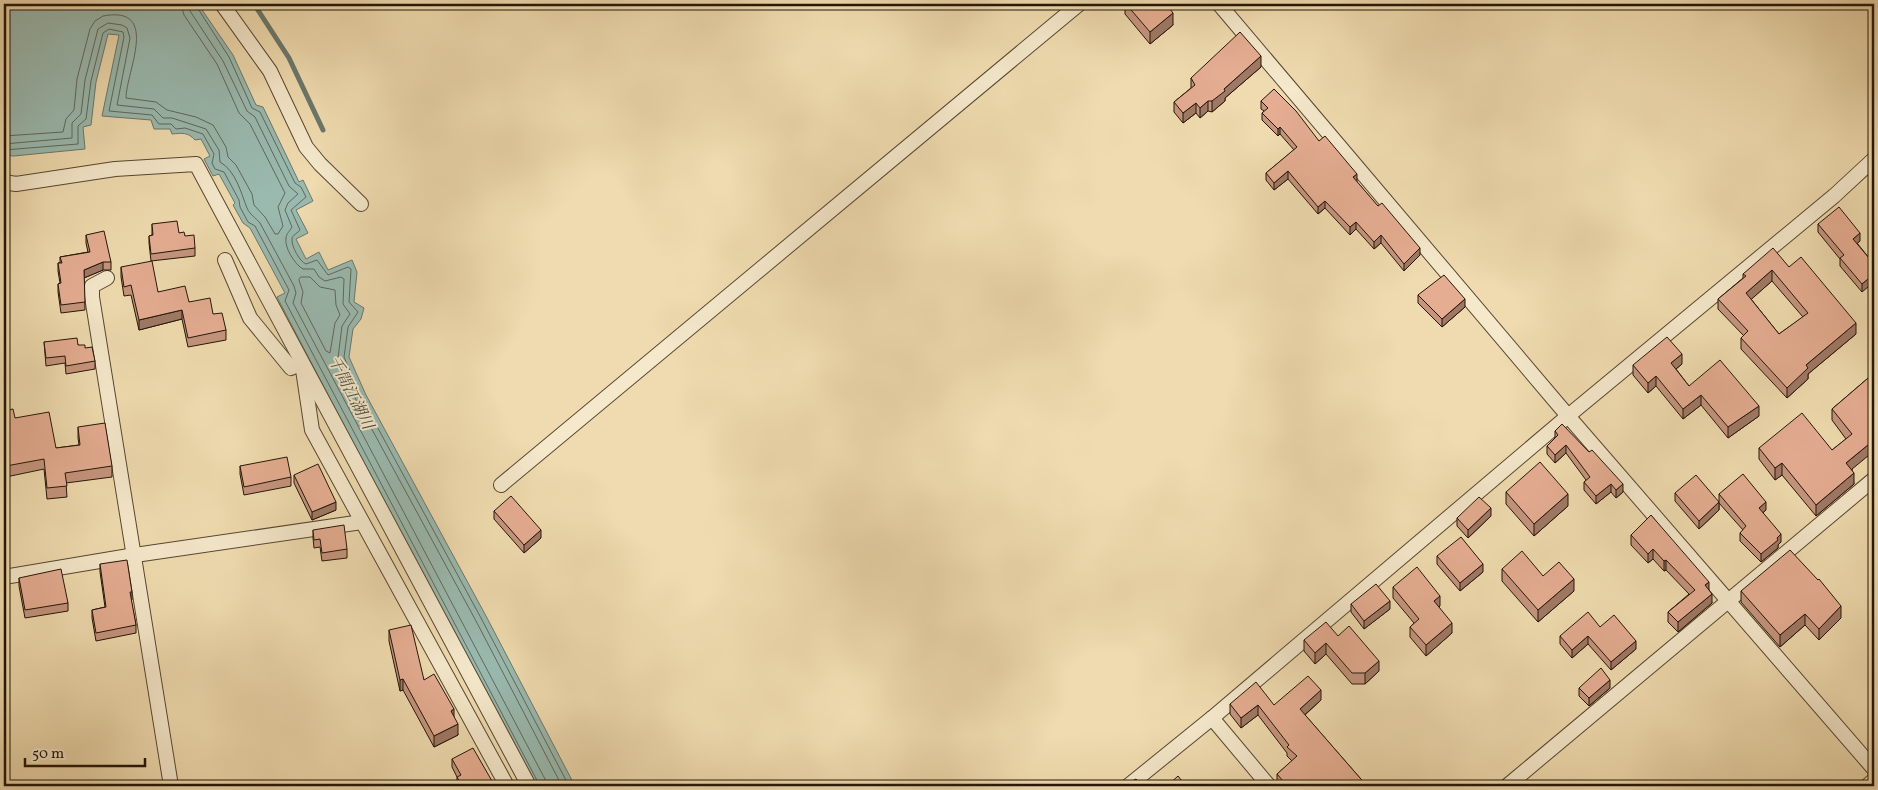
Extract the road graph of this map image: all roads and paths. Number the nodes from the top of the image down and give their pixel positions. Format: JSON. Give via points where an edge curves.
{"nodes":[{"id":1,"x":222,"y":4,"type":"edge"},
{"id":2,"x":1079,"y":4,"type":"edge"},
{"id":3,"x":1219,"y":4,"type":"edge"},
{"id":4,"x":1874,"y":159,"type":"edge"},
{"id":5,"x":10,"y":183,"type":"edge"},
{"id":6,"x":361,"y":204,"type":"dead end"},
{"id":7,"x":225,"y":260,"type":"dead end"},
{"id":8,"x":107,"y":278,"type":"dead end"},
{"id":9,"x":302,"y":363,"type":"junction"},
{"id":10,"x":1568,"y":416,"type":"junction"},
{"id":11,"x":1874,"y":479,"type":"edge"},
{"id":12,"x":501,"y":485,"type":"dead end"},
{"id":13,"x":362,"y":522,"type":"junction"},
{"id":14,"x":135,"y":555,"type":"junction"},
{"id":15,"x":4,"y":577,"type":"edge"},
{"id":16,"x":1728,"y":602,"type":"junction"},
{"id":17,"x":1212,"y":718,"type":"junction"},
{"id":18,"x":1874,"y":769,"type":"edge"},
{"id":19,"x":1874,"y":780,"type":"edge"},
{"id":20,"x":171,"y":786,"type":"edge"},
{"id":21,"x":507,"y":786,"type":"edge"},
{"id":22,"x":529,"y":786,"type":"edge"},
{"id":23,"x":1128,"y":786,"type":"edge"},
{"id":24,"x":1269,"y":786,"type":"edge"},
{"id":25,"x":1507,"y":786,"type":"edge"},
{"id":26,"x":1867,"y":786,"type":"edge"}],
"edges":[{"from":1,"to":6,"type":"street","via":[[270,71],[306,147]]},
{"from":2,"to":12,"type":"street"},
{"from":3,"to":10,"type":"street"},
{"from":4,"to":10,"type":"street","via":[[1834,196]]},
{"from":5,"to":9,"type":"street","via":[[115,169],[196,164]]},
{"from":7,"to":9,"type":"street","via":[[250,318],[290,368]]},
{"from":8,"to":14,"type":"street","via":[[92,286],[92,297]]},
{"from":9,"to":13,"type":"street","via":[[312,430]]},
{"from":9,"to":22,"type":"street"},
{"from":10,"to":16,"type":"street"},
{"from":10,"to":17,"type":"street"},
{"from":11,"to":16,"type":"street"},
{"from":13,"to":14,"type":"street"},
{"from":13,"to":21,"type":"street"},
{"from":14,"to":15,"type":"street"},
{"from":14,"to":20,"type":"street"},
{"from":16,"to":18,"type":"street"},
{"from":16,"to":25,"type":"street"},
{"from":17,"to":23,"type":"street"},
{"from":17,"to":24,"type":"street"},
{"from":19,"to":26,"type":"street"}]}
